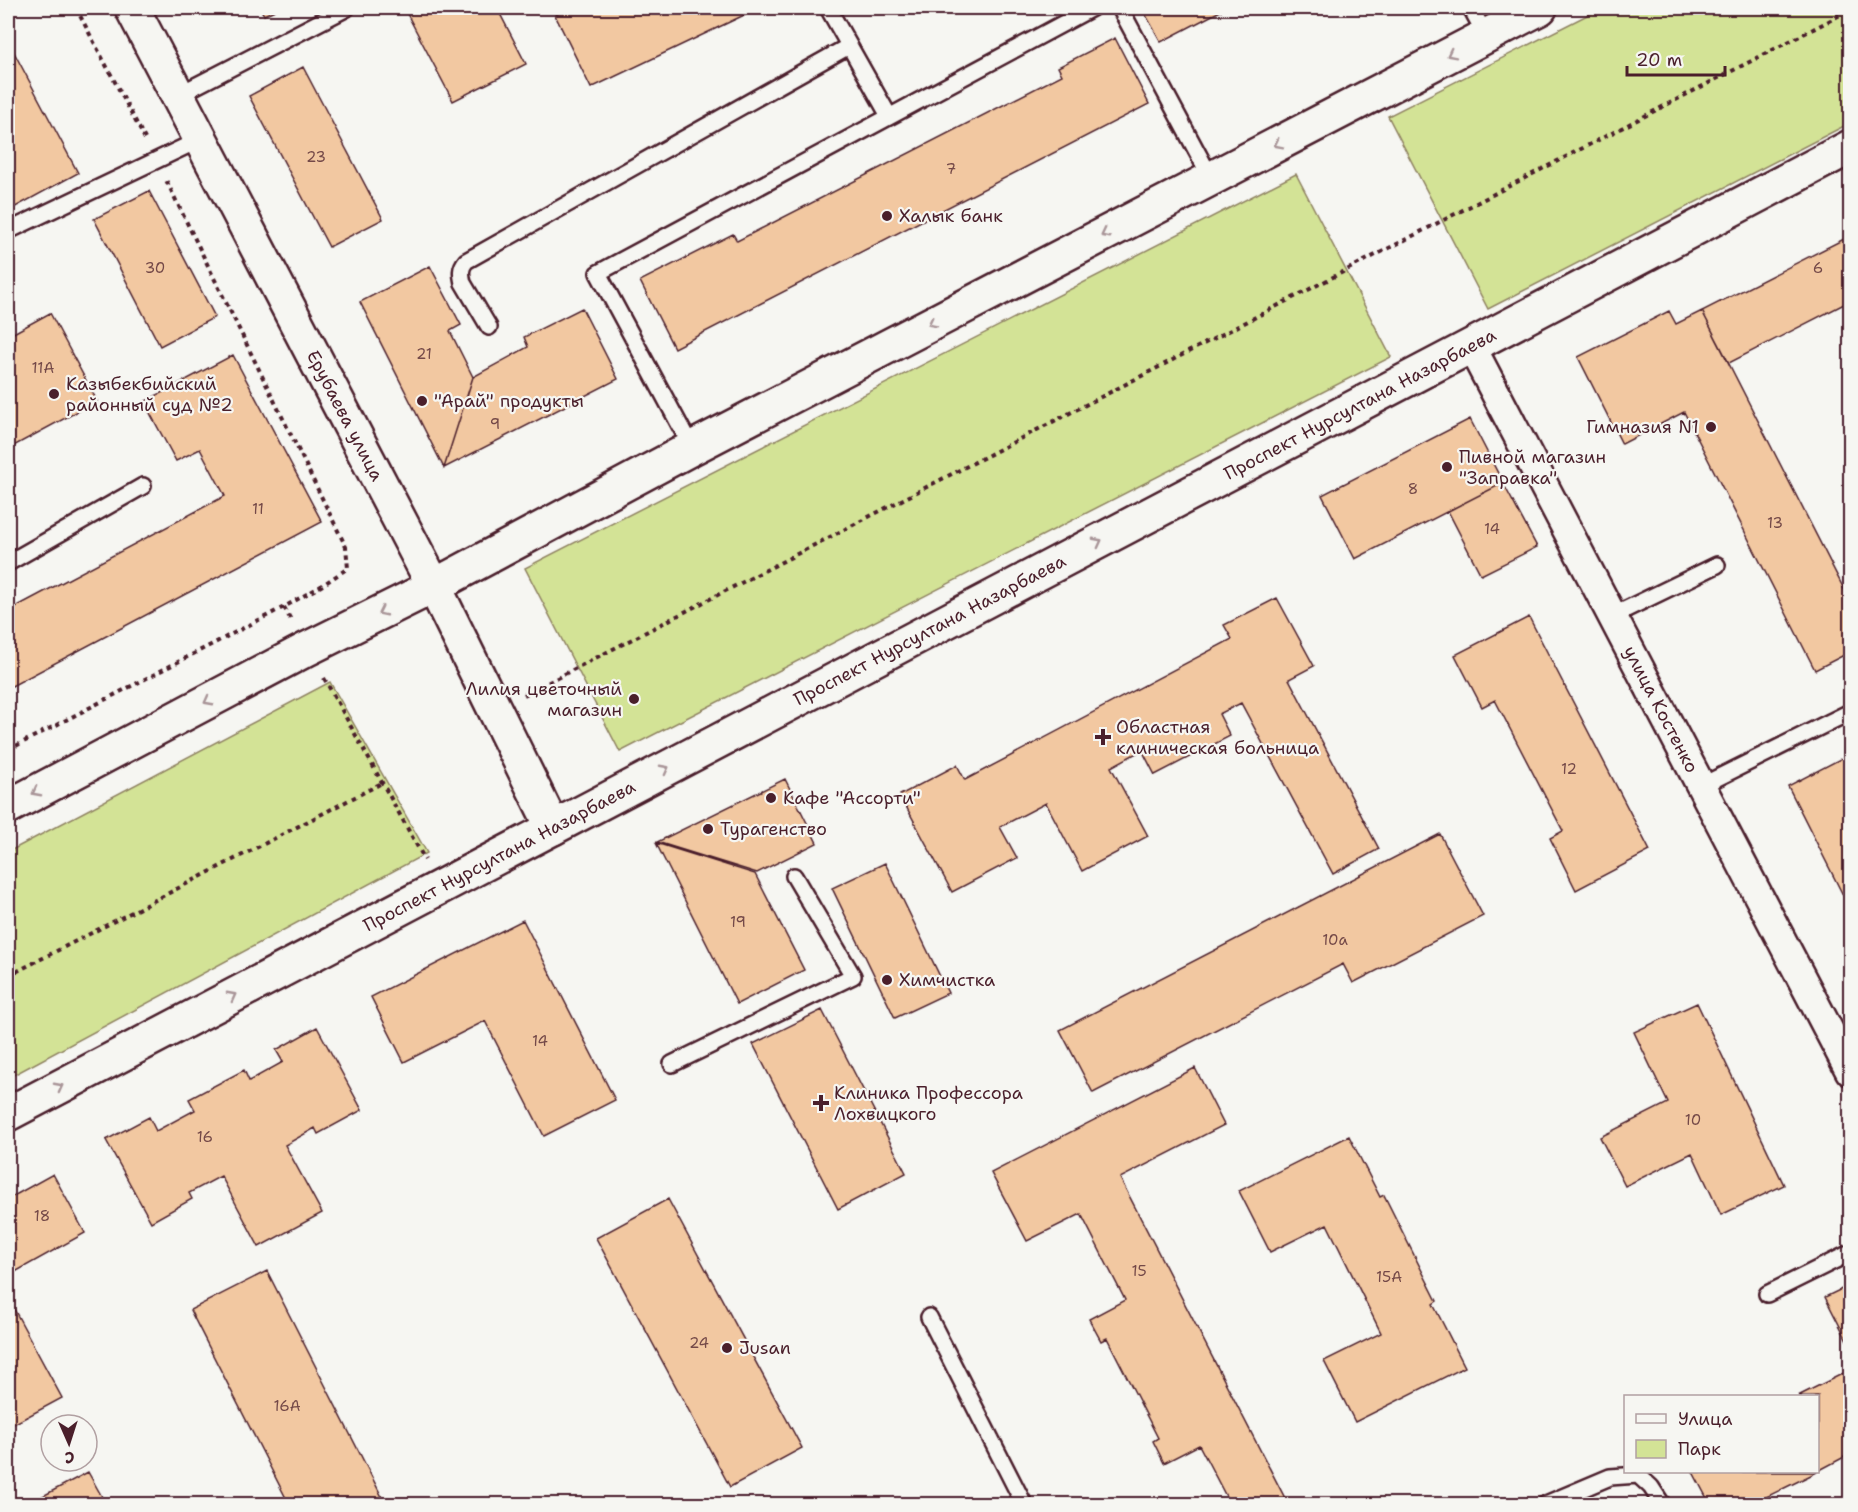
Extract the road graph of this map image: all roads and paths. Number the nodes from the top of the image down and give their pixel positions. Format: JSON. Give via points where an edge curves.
{"nodes":[{"id":1,"x":76,"y":8,"type":"edge"},
{"id":2,"x":132,"y":8,"type":"edge"},
{"id":3,"x":347,"y":8,"type":"edge"},
{"id":4,"x":828,"y":8,"type":"edge"},
{"id":5,"x":1092,"y":8,"type":"edge"},
{"id":6,"x":1120,"y":8,"type":"edge"},
{"id":7,"x":1471,"y":8,"type":"edge"},
{"id":8,"x":1540,"y":8,"type":"edge"},
{"id":9,"x":1851,"y":10,"type":"edge"},
{"id":10,"x":1486,"y":36,"type":"junction"},
{"id":11,"x":849,"y":46,"type":"junction"},
{"id":12,"x":178,"y":95,"type":"junction"},
{"id":13,"x":889,"y":116,"type":"junction"},
{"id":14,"x":201,"y":140,"type":"junction"},
{"id":15,"x":1851,"y":147,"type":"edge"},
{"id":16,"x":156,"y":161,"type":"junction"},
{"id":17,"x":1212,"y":178,"type":"junction"},
{"id":18,"x":8,"y":231,"type":"edge"},
{"id":19,"x":489,"y":327,"type":"dead end"},
{"id":20,"x":1471,"y":346,"type":"junction"},
{"id":21,"x":692,"y":448,"type":"junction"},
{"id":22,"x":143,"y":486,"type":"dead end"},
{"id":23,"x":8,"y":563,"type":"edge"},
{"id":24,"x":1717,"y":565,"type":"dead end"},
{"id":25,"x":434,"y":586,"type":"junction"},
{"id":26,"x":284,"y":607,"type":"junction"},
{"id":27,"x":1612,"y":616,"type":"junction"},
{"id":28,"x":307,"y":649,"type":"junction"},
{"id":29,"x":494,"y":711,"type":"junction"},
{"id":30,"x":1851,"y":712,"type":"edge"},
{"id":31,"x":8,"y":750,"type":"edge"},
{"id":32,"x":382,"y":783,"type":"junction"},
{"id":33,"x":1701,"y":786,"type":"junction"},
{"id":34,"x":8,"y":807,"type":"edge"},
{"id":35,"x":553,"y":828,"type":"junction"},
{"id":36,"x":794,"y":876,"type":"dead end"},
{"id":37,"x":440,"y":887,"type":"junction"},
{"id":38,"x":8,"y":976,"type":"edge"},
{"id":39,"x":672,"y":1064,"type":"dead end"},
{"id":40,"x":1851,"y":1071,"type":"edge"},
{"id":41,"x":8,"y":1114,"type":"edge"},
{"id":42,"x":1851,"y":1253,"type":"edge"},
{"id":43,"x":1767,"y":1294,"type":"dead end"},
{"id":44,"x":929,"y":1317,"type":"dead end"},
{"id":45,"x":1024,"y":1504,"type":"edge"},
{"id":46,"x":1546,"y":1504,"type":"edge"},
{"id":47,"x":1662,"y":1504,"type":"edge"}],
"edges":[{"from":1,"to":16,"type":"path"},
{"from":2,"to":12,"type":"main road","name":"Ерубаева улица"},
{"from":3,"to":12,"type":"lane"},
{"from":4,"to":11,"type":"lane"},
{"from":5,"to":13,"type":"lane"},
{"from":6,"to":17,"type":"lane"},
{"from":7,"to":10,"type":"lane"},
{"from":8,"to":10,"type":"main road"},
{"from":9,"to":29,"type":"path"},
{"from":10,"to":17,"type":"main road","one_way":true},
{"from":11,"to":13,"type":"lane"},
{"from":11,"to":19,"type":"lane","via":[[466,261],[462,265],[463,282]]},
{"from":12,"to":14,"type":"main road","name":"Ерубаева улица"},
{"from":13,"to":21,"type":"lane","via":[[598,273]]},
{"from":14,"to":16,"type":"lane"},
{"from":14,"to":25,"type":"main road","name":"Ерубаева улица"},
{"from":15,"to":20,"type":"main road","name":"Проспект Нурсултана Назарбаева"},
{"from":16,"to":18,"type":"lane"},
{"from":16,"to":26,"type":"path","via":[[346,547],[348,568]]},
{"from":17,"to":21,"type":"main road","one_way":true},
{"from":20,"to":27,"type":"street","name":"улица Костенко"},
{"from":35,"to":20,"type":"main road","name":"Проспект Нурсултана Назарбаева","one_way":true},
{"from":21,"to":25,"type":"main road"},
{"from":22,"to":23,"type":"lane"},
{"from":24,"to":27,"type":"lane"},
{"from":25,"to":28,"type":"main road","one_way":true},
{"from":25,"to":29,"type":"main road","name":"Ерубаева улица"},
{"from":26,"to":28,"type":"path"},
{"from":26,"to":31,"type":"path"},
{"from":27,"to":33,"type":"street","name":"улица Костенко"},
{"from":28,"to":32,"type":"path"},
{"from":28,"to":34,"type":"main road","one_way":true},
{"from":29,"to":35,"type":"main road","name":"Ерубаева улица"},
{"from":30,"to":33,"type":"lane"},
{"from":32,"to":37,"type":"path"},
{"from":32,"to":38,"type":"path"},
{"from":33,"to":40,"type":"street","name":"улица Костенко"},
{"from":35,"to":37,"type":"main road","name":"Проспект Нурсултана Назарбаева"},
{"from":36,"to":39,"type":"lane","via":[[853,976]]},
{"from":41,"to":37,"type":"main road","name":"Проспект Нурсултана Назарбаева","one_way":true},
{"from":42,"to":43,"type":"lane"},
{"from":44,"to":45,"type":"lane"},
{"from":46,"to":47,"type":"lane","via":[[1610,1477],[1638,1475]]}]}
